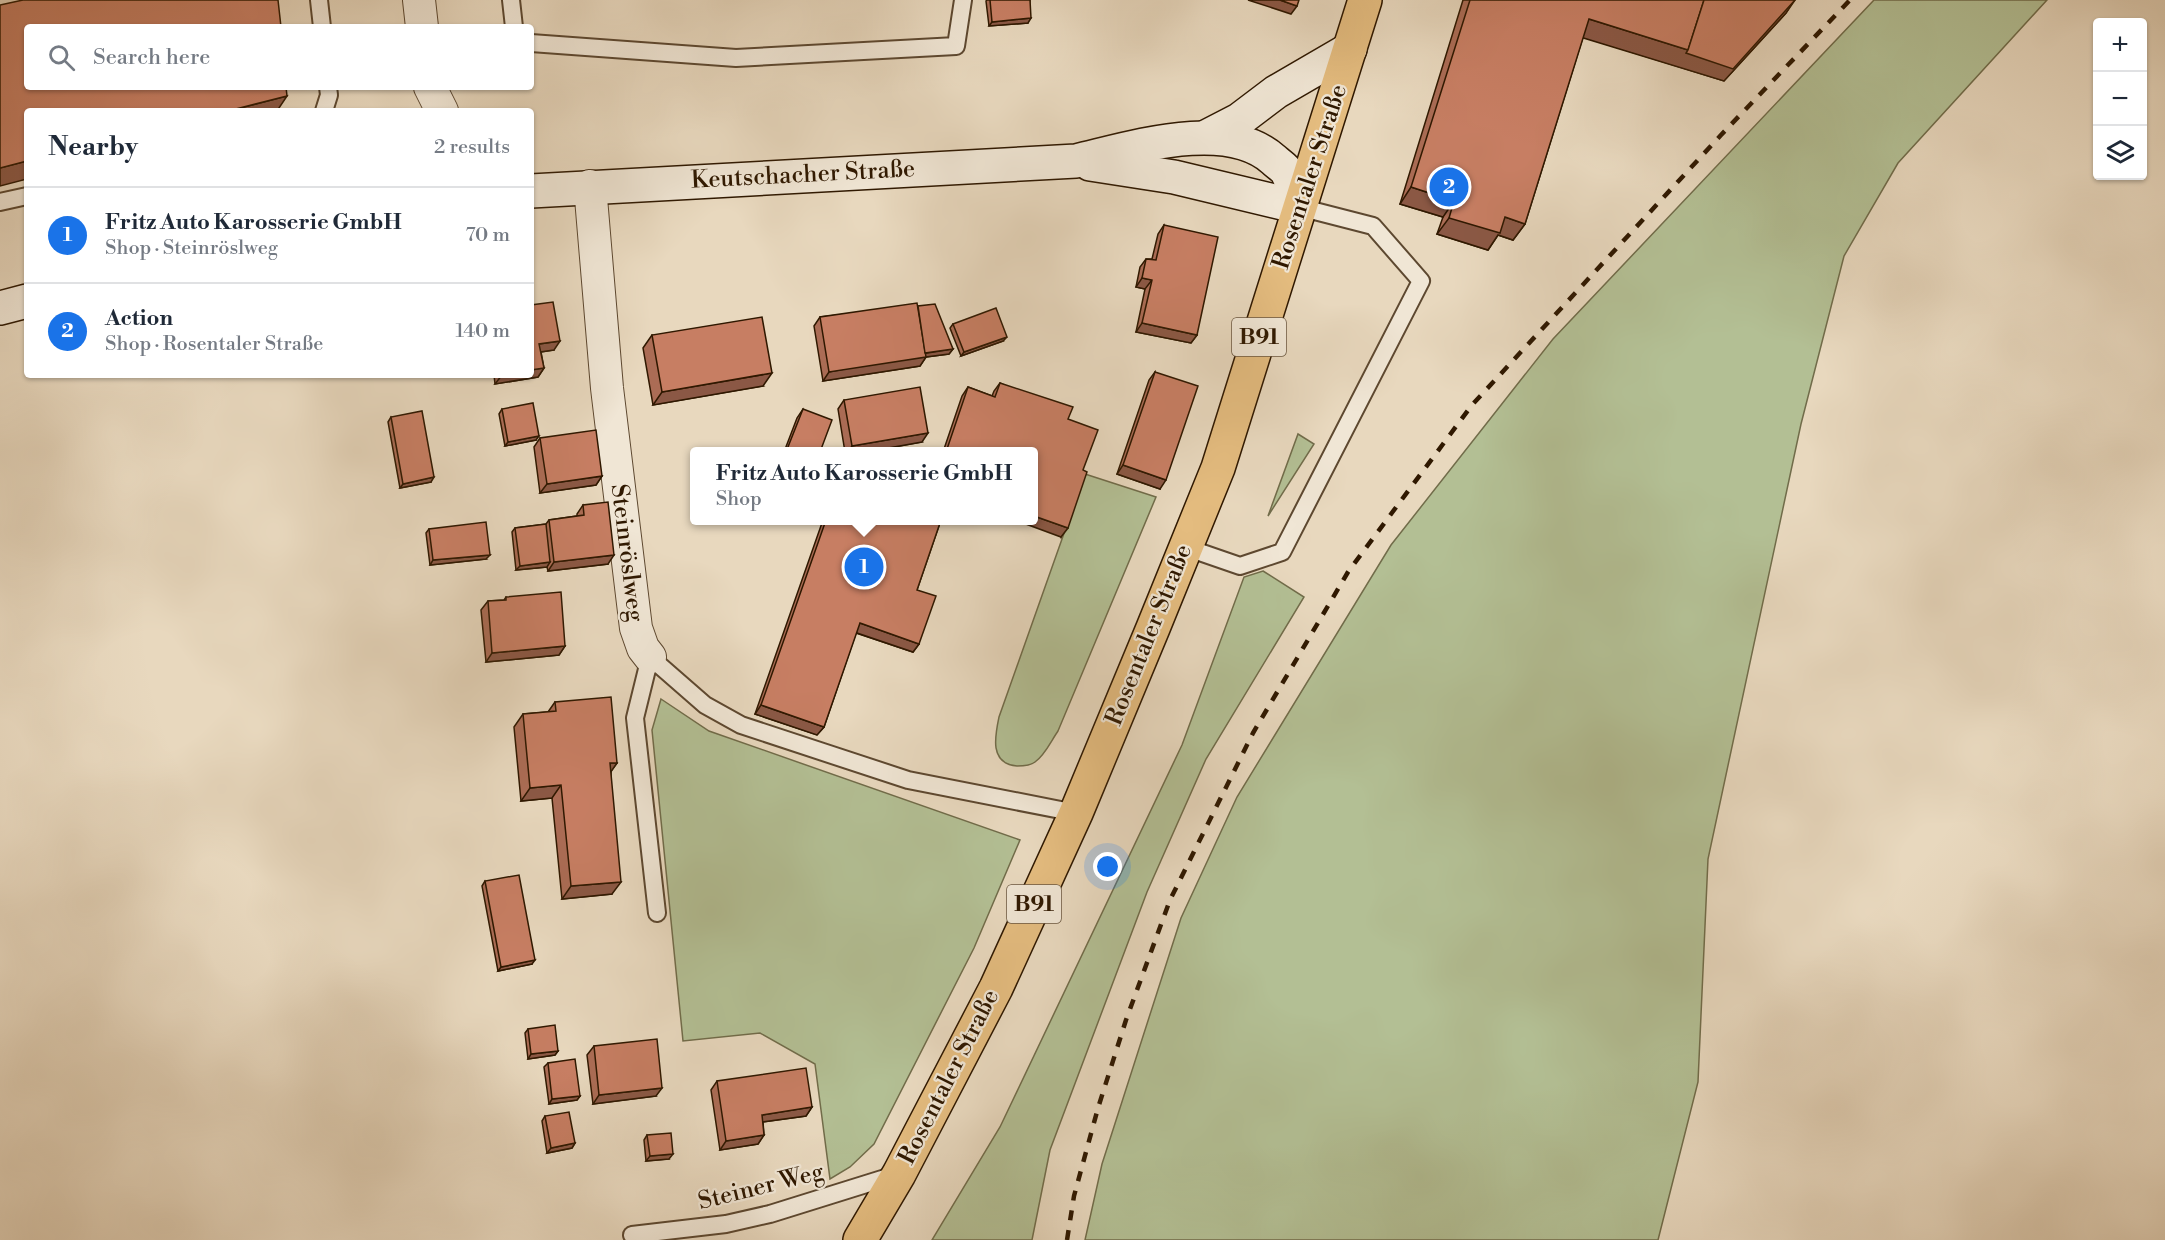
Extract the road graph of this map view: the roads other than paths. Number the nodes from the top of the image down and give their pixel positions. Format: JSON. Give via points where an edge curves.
{"nodes":[{"id":1,"x":319,"y":0,"type":"edge"},
{"id":2,"x":419,"y":0,"type":"edge"},
{"id":3,"x":511,"y":0,"type":"edge"},
{"id":4,"x":963,"y":0,"type":"edge"},
{"id":5,"x":1365,"y":0,"type":"edge"},
{"id":6,"x":322,"y":24,"type":"edge"},
{"id":7,"x":422,"y":24,"type":"edge"},
{"id":8,"x":514,"y":24,"type":"edge"},
{"id":9,"x":534,"y":43,"type":"edge"},
{"id":10,"x":1350,"y":49,"type":"junction"},
{"id":11,"x":328,"y":90,"type":"edge"},
{"id":12,"x":428,"y":90,"type":"edge"},
{"id":13,"x":431,"y":90,"type":"edge"},
{"id":14,"x":325,"y":108,"type":"edge"},
{"id":15,"x":422,"y":108,"type":"edge"},
{"id":16,"x":440,"y":108,"type":"edge"},
{"id":17,"x":1208,"y":136,"type":"junction"},
{"id":18,"x":1076,"y":161,"type":"junction"},
{"id":19,"x":590,"y":186,"type":"junction"},
{"id":20,"x":534,"y":191,"type":"edge"},
{"id":21,"x":24,"y":197,"type":"edge"},
{"id":22,"x":0,"y":202,"type":"edge"},
{"id":23,"x":1299,"y":207,"type":"junction"},
{"id":24,"x":24,"y":302,"type":"edge"},
{"id":25,"x":0,"y":308,"type":"edge"},
{"id":26,"x":1185,"y":547,"type":"junction"},
{"id":27,"x":650,"y":657,"type":"junction"},
{"id":28,"x":1076,"y":813,"type":"junction"},
{"id":29,"x":657,"y":914,"type":"dead end"},
{"id":30,"x":899,"y":1174,"type":"junction"},
{"id":31,"x":632,"y":1235,"type":"dead end"},
{"id":32,"x":860,"y":1240,"type":"edge"}],
"edges":[{"from":1,"to":6,"type":"lane"},
{"from":2,"to":7,"type":"street"},
{"from":3,"to":8,"type":"lane"},
{"from":4,"to":9,"type":"lane","via":[[956,46],[736,58]]},
{"from":5,"to":10,"type":"main road","name":"Rosentaler Straße","number":"B91"},
{"from":10,"to":17,"type":"main road"},
{"from":10,"to":23,"type":"main road","name":"Rosentaler Straße","number":"B91"},
{"from":11,"to":14,"type":"lane"},
{"from":12,"to":15,"type":"street"},
{"from":13,"to":16,"type":"street"},
{"from":17,"to":18,"type":"main road"},
{"from":17,"to":23,"type":"main road","via":[[1263,149],[1287,171]]},
{"from":18,"to":19,"type":"main road","name":"Keutschacher Straße"},
{"from":18,"to":23,"type":"main road","via":[[1174,177]]},
{"from":19,"to":20,"type":"main road","name":"Keutschacher Straße"},
{"from":19,"to":27,"type":"street","name":"Steinröslweg","via":[[607,388],[636,628]]},
{"from":21,"to":22,"type":"lane"},
{"from":23,"to":26,"type":"main road","name":"Rosentaler Straße","number":"B91","via":[[1218,468]]},
{"from":23,"to":26,"type":"lane","via":[[1373,226],[1421,281],[1282,552],[1240,566]]},
{"from":24,"to":25,"type":"main road"},
{"from":26,"to":28,"type":"main road","name":"Rosentaler Straße","number":"B91"},
{"from":27,"to":28,"type":"lane","via":[[705,705],[741,725],[908,780]]},
{"from":27,"to":29,"type":"lane","via":[[635,718]]},
{"from":28,"to":30,"type":"main road","name":"Rosentaler Straße","number":"B91","via":[[996,987]]},
{"from":30,"to":31,"type":"lane","name":"Steiner Weg","via":[[771,1214],[726,1224]]},
{"from":30,"to":32,"type":"main road","name":"Rosentaler Straße","number":"B91"}]}
